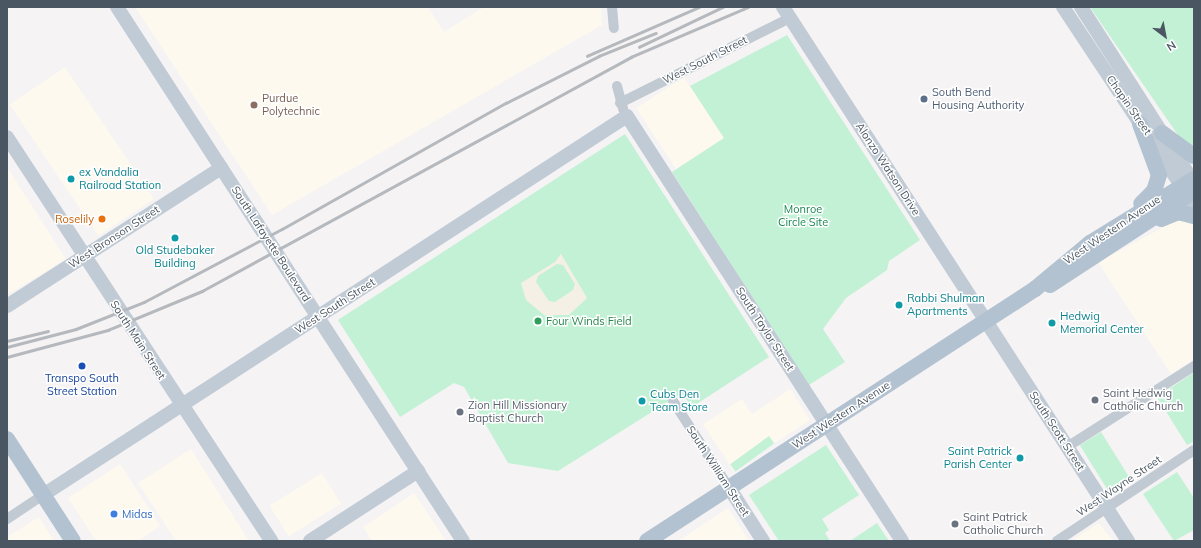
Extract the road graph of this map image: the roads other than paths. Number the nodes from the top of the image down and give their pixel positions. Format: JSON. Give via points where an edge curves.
{"nodes":[{"id":1,"x":117,"y":7,"type":"edge"},
{"id":2,"x":612,"y":7,"type":"edge"},
{"id":3,"x":1063,"y":7,"type":"edge"},
{"id":4,"x":1081,"y":7,"type":"edge"},
{"id":5,"x":786,"y":12,"type":"edge"},
{"id":6,"x":614,"y":28,"type":"dead end"},
{"id":7,"x":617,"y":86,"type":"dead end"},
{"id":8,"x":620,"y":103,"type":"junction"},
{"id":9,"x":627,"y":116,"type":"junction"},
{"id":10,"x":1140,"y":124,"type":"junction"},
{"id":11,"x":1162,"y":133,"type":"junction"},
{"id":12,"x":7,"y":137,"type":"edge"},
{"id":13,"x":1194,"y":156,"type":"edge"},
{"id":14,"x":221,"y":168,"type":"junction"},
{"id":15,"x":1191,"y":188,"type":"edge"},
{"id":16,"x":1194,"y":216,"type":"edge"},
{"id":17,"x":1121,"y":230,"type":"junction"},
{"id":18,"x":84,"y":256,"type":"junction"},
{"id":19,"x":7,"y":306,"type":"edge"},
{"id":20,"x":318,"y":316,"type":"junction"},
{"id":21,"x":986,"y":321,"type":"junction"},
{"id":22,"x":1194,"y":366,"type":"edge"},
{"id":23,"x":673,"y":401,"type":"dead end"},
{"id":24,"x":182,"y":407,"type":"junction"},
{"id":25,"x":827,"y":425,"type":"junction"},
{"id":26,"x":7,"y":439,"type":"edge"},
{"id":27,"x":1067,"y":447,"type":"junction"},
{"id":28,"x":1194,"y":450,"type":"edge"},
{"id":29,"x":418,"y":471,"type":"junction"},
{"id":30,"x":730,"y":489,"type":"junction"},
{"id":31,"x":43,"y":495,"type":"junction"},
{"id":32,"x":1106,"y":508,"type":"junction"},
{"id":33,"x":7,"y":519,"type":"edge"},
{"id":34,"x":73,"y":541,"type":"edge"},
{"id":35,"x":271,"y":541,"type":"edge"},
{"id":36,"x":310,"y":541,"type":"edge"},
{"id":37,"x":463,"y":541,"type":"edge"},
{"id":38,"x":647,"y":541,"type":"edge"},
{"id":39,"x":763,"y":541,"type":"edge"},
{"id":40,"x":902,"y":541,"type":"edge"},
{"id":41,"x":1057,"y":541,"type":"edge"},
{"id":42,"x":1128,"y":541,"type":"edge"}],
"edges":[{"from":1,"to":14,"type":"street","name":"South Lafayette Boulevard"},
{"from":2,"to":6,"type":"street"},
{"from":3,"to":10,"type":"street","name":"Chapin Street"},
{"from":4,"to":11,"type":"street","name":"Chapin Street"},
{"from":5,"to":8,"type":"street","name":"West South Street"},
{"from":5,"to":21,"type":"street","name":"Alonzo Watson Drive"},
{"from":7,"to":8,"type":"street"},
{"from":8,"to":9,"type":"street"},
{"from":9,"to":20,"type":"street","name":"West South Street"},
{"from":9,"to":25,"type":"street","name":"South Taylor Street"},
{"from":10,"to":15,"type":"street","name":"Chapin Street"},
{"from":10,"to":17,"type":"main road","via":[[1156,162],[1158,180],[1154,191]]},
{"from":11,"to":13,"type":"main road"},
{"from":11,"to":15,"type":"street","name":"Chapin Street"},
{"from":12,"to":18,"type":"street","name":"South Main Street"},
{"from":14,"to":18,"type":"street","name":"West Bronson Street"},
{"from":14,"to":20,"type":"street","name":"South Lafayette Boulevard"},
{"from":15,"to":17,"type":"main road","name":"West Western Avenue"},
{"from":16,"to":17,"type":"main road","via":[[1182,212],[1169,214]]},
{"from":17,"to":21,"type":"main road","name":"West Western Avenue","via":[[1062,264],[1035,289]]},
{"from":18,"to":19,"type":"street","name":"West Bronson Street"},
{"from":18,"to":24,"type":"street","name":"South Main Street"},
{"from":20,"to":24,"type":"street","name":"West South Street"},
{"from":20,"to":29,"type":"street","name":"South Lafayette Boulevard"},
{"from":21,"to":25,"type":"main road","name":"West Western Avenue"},
{"from":21,"to":27,"type":"street","name":"South Scott Street"},
{"from":22,"to":27,"type":"street"},
{"from":23,"to":30,"type":"street","name":"South William Street"},
{"from":24,"to":31,"type":"street","name":"West South Street"},
{"from":24,"to":35,"type":"street","name":"South Main Street"},
{"from":25,"to":30,"type":"main road","name":"West Western Avenue"},
{"from":25,"to":40,"type":"street","name":"South Taylor Street"},
{"from":26,"to":31,"type":"main road"},
{"from":27,"to":32,"type":"street","name":"South Scott Street"},
{"from":28,"to":32,"type":"street","name":"West Wayne Street"},
{"from":29,"to":36,"type":"street"},
{"from":29,"to":37,"type":"street","name":"South Lafayette Boulevard"},
{"from":30,"to":38,"type":"main road","name":"West Western Avenue"},
{"from":30,"to":39,"type":"street","name":"South William Street"},
{"from":31,"to":33,"type":"street"},
{"from":31,"to":34,"type":"main road"},
{"from":32,"to":41,"type":"street","name":"West Wayne Street"},
{"from":32,"to":42,"type":"street","name":"South Scott Street"}]}
